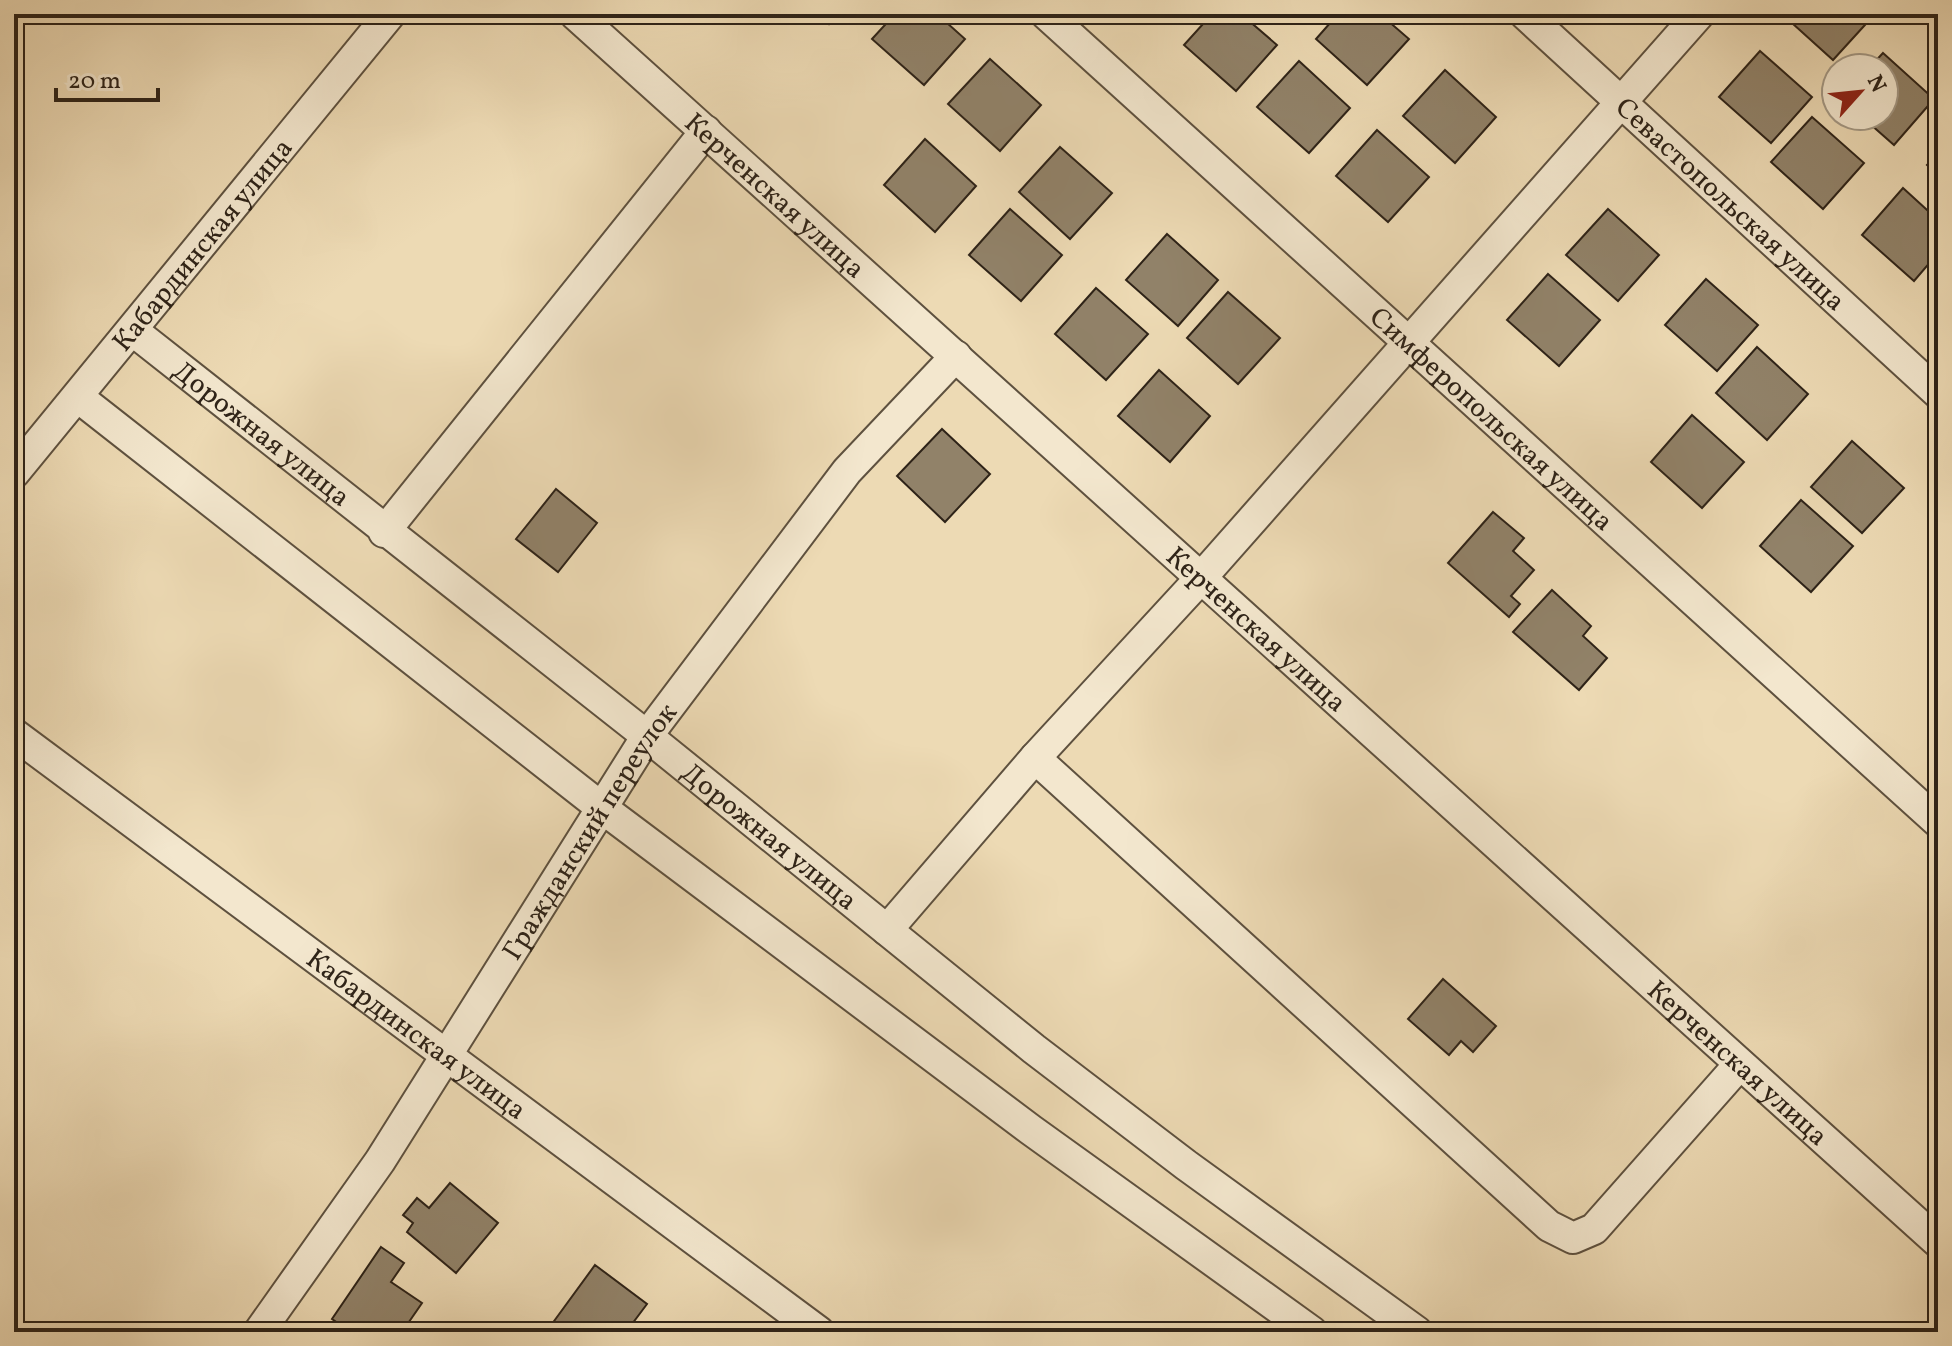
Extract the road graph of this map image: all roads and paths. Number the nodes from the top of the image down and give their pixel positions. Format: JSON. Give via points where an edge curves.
{"nodes":[{"id":1,"x":390,"y":14,"type":"edge"},
{"id":2,"x":575,"y":14,"type":"edge"},
{"id":3,"x":1046,"y":14,"type":"edge"},
{"id":4,"x":1525,"y":14,"type":"edge"},
{"id":5,"x":1699,"y":14,"type":"edge"},
{"id":6,"x":1619,"y":100,"type":"junction"},
{"id":7,"x":706,"y":131,"type":"junction"},
{"id":8,"x":132,"y":330,"type":"junction"},
{"id":9,"x":1410,"y":343,"type":"junction"},
{"id":10,"x":956,"y":356,"type":"junction"},
{"id":11,"x":1938,"y":393,"type":"edge"},
{"id":12,"x":78,"y":397,"type":"junction"},
{"id":13,"x":14,"y":473,"type":"edge"},
{"id":14,"x":384,"y":532,"type":"junction"},
{"id":15,"x":1200,"y":579,"type":"junction"},
{"id":16,"x":14,"y":734,"type":"edge"},
{"id":17,"x":647,"y":736,"type":"junction"},
{"id":18,"x":1035,"y":758,"type":"junction"},
{"id":19,"x":602,"y":808,"type":"junction"},
{"id":20,"x":1938,"y":822,"type":"edge"},
{"id":21,"x":887,"y":930,"type":"junction"},
{"id":22,"x":444,"y":1054,"type":"junction"},
{"id":23,"x":1739,"y":1065,"type":"junction"},
{"id":24,"x":1938,"y":1242,"type":"edge"},
{"id":25,"x":259,"y":1332,"type":"edge"},
{"id":26,"x":819,"y":1332,"type":"edge"},
{"id":27,"x":1312,"y":1332,"type":"edge"},
{"id":28,"x":1417,"y":1332,"type":"edge"}],
"edges":[{"from":1,"to":8,"type":"street","name":"Кабардинская улица"},
{"from":2,"to":7,"type":"street","name":"Керченская улица"},
{"from":3,"to":9,"type":"street","name":"Симферопольская улица"},
{"from":4,"to":6,"type":"street","name":"Севастопольская улица"},
{"from":5,"to":6,"type":"street"},
{"from":6,"to":9,"type":"street"},
{"from":6,"to":11,"type":"street","name":"Севастопольская улица"},
{"from":7,"to":10,"type":"street","name":"Керченская улица"},
{"from":7,"to":14,"type":"street"},
{"from":8,"to":12,"type":"street","name":"Кабардинская улица"},
{"from":8,"to":14,"type":"street","name":"Дорожная улица"},
{"from":9,"to":15,"type":"street"},
{"from":9,"to":20,"type":"street","name":"Симферопольская улица"},
{"from":10,"to":15,"type":"street","name":"Керченская улица"},
{"from":10,"to":17,"type":"street","name":"Гражданский переулок","via":[[847,471]]},
{"from":12,"to":13,"type":"street","name":"Кабардинская улица"},
{"from":12,"to":19,"type":"street"},
{"from":14,"to":17,"type":"street","name":"Дорожная улица"},
{"from":15,"to":18,"type":"street"},
{"from":15,"to":23,"type":"street","name":"Керченская улица"},
{"from":16,"to":22,"type":"street","name":"Кабардинская улица"},
{"from":17,"to":19,"type":"street","name":"Гражданский переулок"},
{"from":17,"to":21,"type":"street","name":"Дорожная улица"},
{"from":18,"to":21,"type":"street"},
{"from":18,"to":23,"type":"street","via":[[1549,1226],[1573,1238],[1594,1229]]},
{"from":19,"to":22,"type":"street","name":"Гражданский переулок"},
{"from":19,"to":27,"type":"street","via":[[1031,1130]]},
{"from":21,"to":28,"type":"street","name":"Дорожная улица","via":[[1186,1165]]},
{"from":22,"to":25,"type":"street","name":"Гражданский переулок","via":[[380,1161]]},
{"from":22,"to":26,"type":"street","name":"Кабардинская улица"},
{"from":23,"to":24,"type":"street","name":"Керченская улица"}]}
